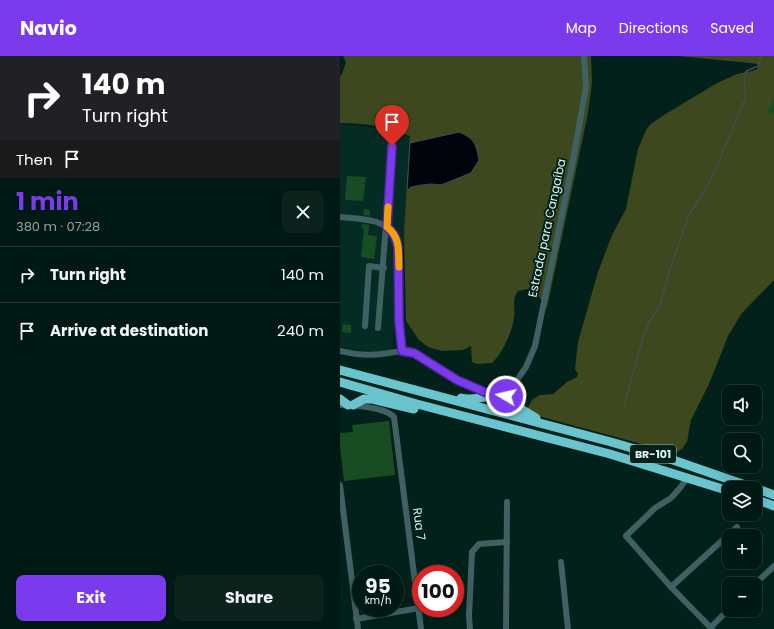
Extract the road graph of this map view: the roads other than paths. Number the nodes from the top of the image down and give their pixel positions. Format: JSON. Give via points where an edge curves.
{"nodes":[{"id":1,"x":584,"y":56,"type":"edge"},
{"id":2,"x":392,"y":146,"type":"dead end"},
{"id":3,"x":340,"y":217,"type":"edge"},
{"id":4,"x":387,"y":227,"type":"junction"},
{"id":5,"x":384,"y":268,"type":"junction"},
{"id":6,"x":367,"y":291,"type":"junction"},
{"id":7,"x":382,"y":292,"type":"junction"},
{"id":8,"x":365,"y":316,"type":"junction"},
{"id":9,"x":379,"y":317,"type":"junction"},
{"id":10,"x":365,"y":326,"type":"dead end"},
{"id":11,"x":378,"y":328,"type":"dead end"},
{"id":12,"x":340,"y":351,"type":"edge"},
{"id":13,"x":402,"y":351,"type":"junction"},
{"id":14,"x":340,"y":370,"type":"edge"},
{"id":15,"x":359,"y":375,"type":"junction"},
{"id":16,"x":340,"y":382,"type":"edge"},
{"id":17,"x":494,"y":396,"type":"junction"},
{"id":18,"x":506,"y":396,"type":"junction"},
{"id":19,"x":340,"y":399,"type":"edge"},
{"id":20,"x":513,"y":404,"type":"junction"},
{"id":21,"x":347,"y":405,"type":"edge"},
{"id":22,"x":444,"y":411,"type":"junction"},
{"id":23,"x":514,"y":416,"type":"junction"},
{"id":24,"x":481,"y":421,"type":"junction"},
{"id":25,"x":550,"y":425,"type":"junction"},
{"id":26,"x":688,"y":478,"type":"junction"},
{"id":27,"x":734,"y":481,"type":"edge"},
{"id":28,"x":340,"y":485,"type":"edge"},
{"id":29,"x":722,"y":489,"type":"edge"},
{"id":30,"x":762,"y":491,"type":"edge"},
{"id":31,"x":774,"y":495,"type":"edge"},
{"id":32,"x":507,"y":502,"type":"dead end"},
{"id":33,"x":762,"y":502,"type":"edge"},
{"id":34,"x":774,"y":506,"type":"edge"},
{"id":35,"x":737,"y":527,"type":"dead end"},
{"id":36,"x":507,"y":542,"type":"junction"},
{"id":37,"x":561,"y":562,"type":"dead end"},
{"id":38,"x":413,"y":565,"type":"edge"},
{"id":39,"x":774,"y":566,"type":"edge"},
{"id":40,"x":762,"y":577,"type":"edge"},
{"id":41,"x":671,"y":587,"type":"junction"},
{"id":42,"x":412,"y":609,"type":"edge"},
{"id":43,"x":419,"y":617,"type":"edge"},
{"id":44,"x":722,"y":617,"type":"edge"},
{"id":45,"x":356,"y":619,"type":"junction"},
{"id":46,"x":712,"y":628,"type":"edge"},
{"id":47,"x":358,"y":629,"type":"edge"},
{"id":48,"x":421,"y":629,"type":"edge"},
{"id":49,"x":470,"y":629,"type":"edge"},
{"id":50,"x":506,"y":629,"type":"edge"},
{"id":51,"x":568,"y":629,"type":"edge"}],
"edges":[{"from":1,"to":18,"type":"street","name":"Estrada para Cangaíba","via":[[586,87],[535,346],[526,367]]},
{"from":2,"to":4,"type":"street"},
{"from":3,"to":4,"type":"street","via":[[377,222]]},
{"from":4,"to":5,"type":"street"},
{"from":4,"to":13,"type":"street","via":[[396,237],[398,247]]},
{"from":5,"to":6,"type":"street","via":[[369,266]]},
{"from":5,"to":7,"type":"street"},
{"from":6,"to":7,"type":"street"},
{"from":6,"to":8,"type":"street"},
{"from":7,"to":9,"type":"street"},
{"from":8,"to":9,"type":"street"},
{"from":8,"to":10,"type":"street"},
{"from":9,"to":11,"type":"street"},
{"from":12,"to":13,"type":"street","via":[[368,356]]},
{"from":13,"to":17,"type":"street","via":[[414,353],[457,380]]},
{"from":14,"to":15,"type":"highway"},
{"from":15,"to":17,"type":"highway","via":[[373,374],[468,400]]},
{"from":15,"to":23,"type":"highway"},
{"from":16,"to":22,"type":"highway","number":"BR-101"},
{"from":17,"to":18,"type":"highway"},
{"from":18,"to":20,"type":"highway"},
{"from":19,"to":21,"type":"highway"},
{"from":20,"to":23,"type":"highway"},
{"from":20,"to":25,"type":"highway"},
{"from":21,"to":24,"type":"highway","via":[[364,399],[469,423]]},
{"from":21,"to":38,"type":"street","name":"Rua 7","via":[[386,411],[394,417]]},
{"from":22,"to":23,"type":"highway","via":[[453,409],[507,422]]},
{"from":22,"to":24,"type":"highway","number":"BR-101"},
{"from":23,"to":25,"type":"highway"},
{"from":24,"to":26,"type":"highway","number":"BR-101","via":[[610,454]]},
{"from":25,"to":27,"type":"highway","number":"BR-101","via":[[673,460]]},
{"from":26,"to":29,"type":"highway","number":"BR-101"},
{"from":26,"to":41,"type":"street","via":[[671,498],[656,508],[626,536]]},
{"from":28,"to":45,"type":"street"},
{"from":30,"to":31,"type":"highway","number":"BR-101"},
{"from":32,"to":36,"type":"street"},
{"from":33,"to":34,"type":"highway"},
{"from":35,"to":41,"type":"street"},
{"from":36,"to":49,"type":"street","via":[[479,544],[472,552]]},
{"from":36,"to":50,"type":"street"},
{"from":37,"to":51,"type":"street"},
{"from":39,"to":40,"type":"street"},
{"from":41,"to":46,"type":"street"},
{"from":42,"to":45,"type":"street"},
{"from":43,"to":48,"type":"street","name":"Rua 7"},
{"from":44,"to":46,"type":"street"},
{"from":45,"to":47,"type":"street"}]}
